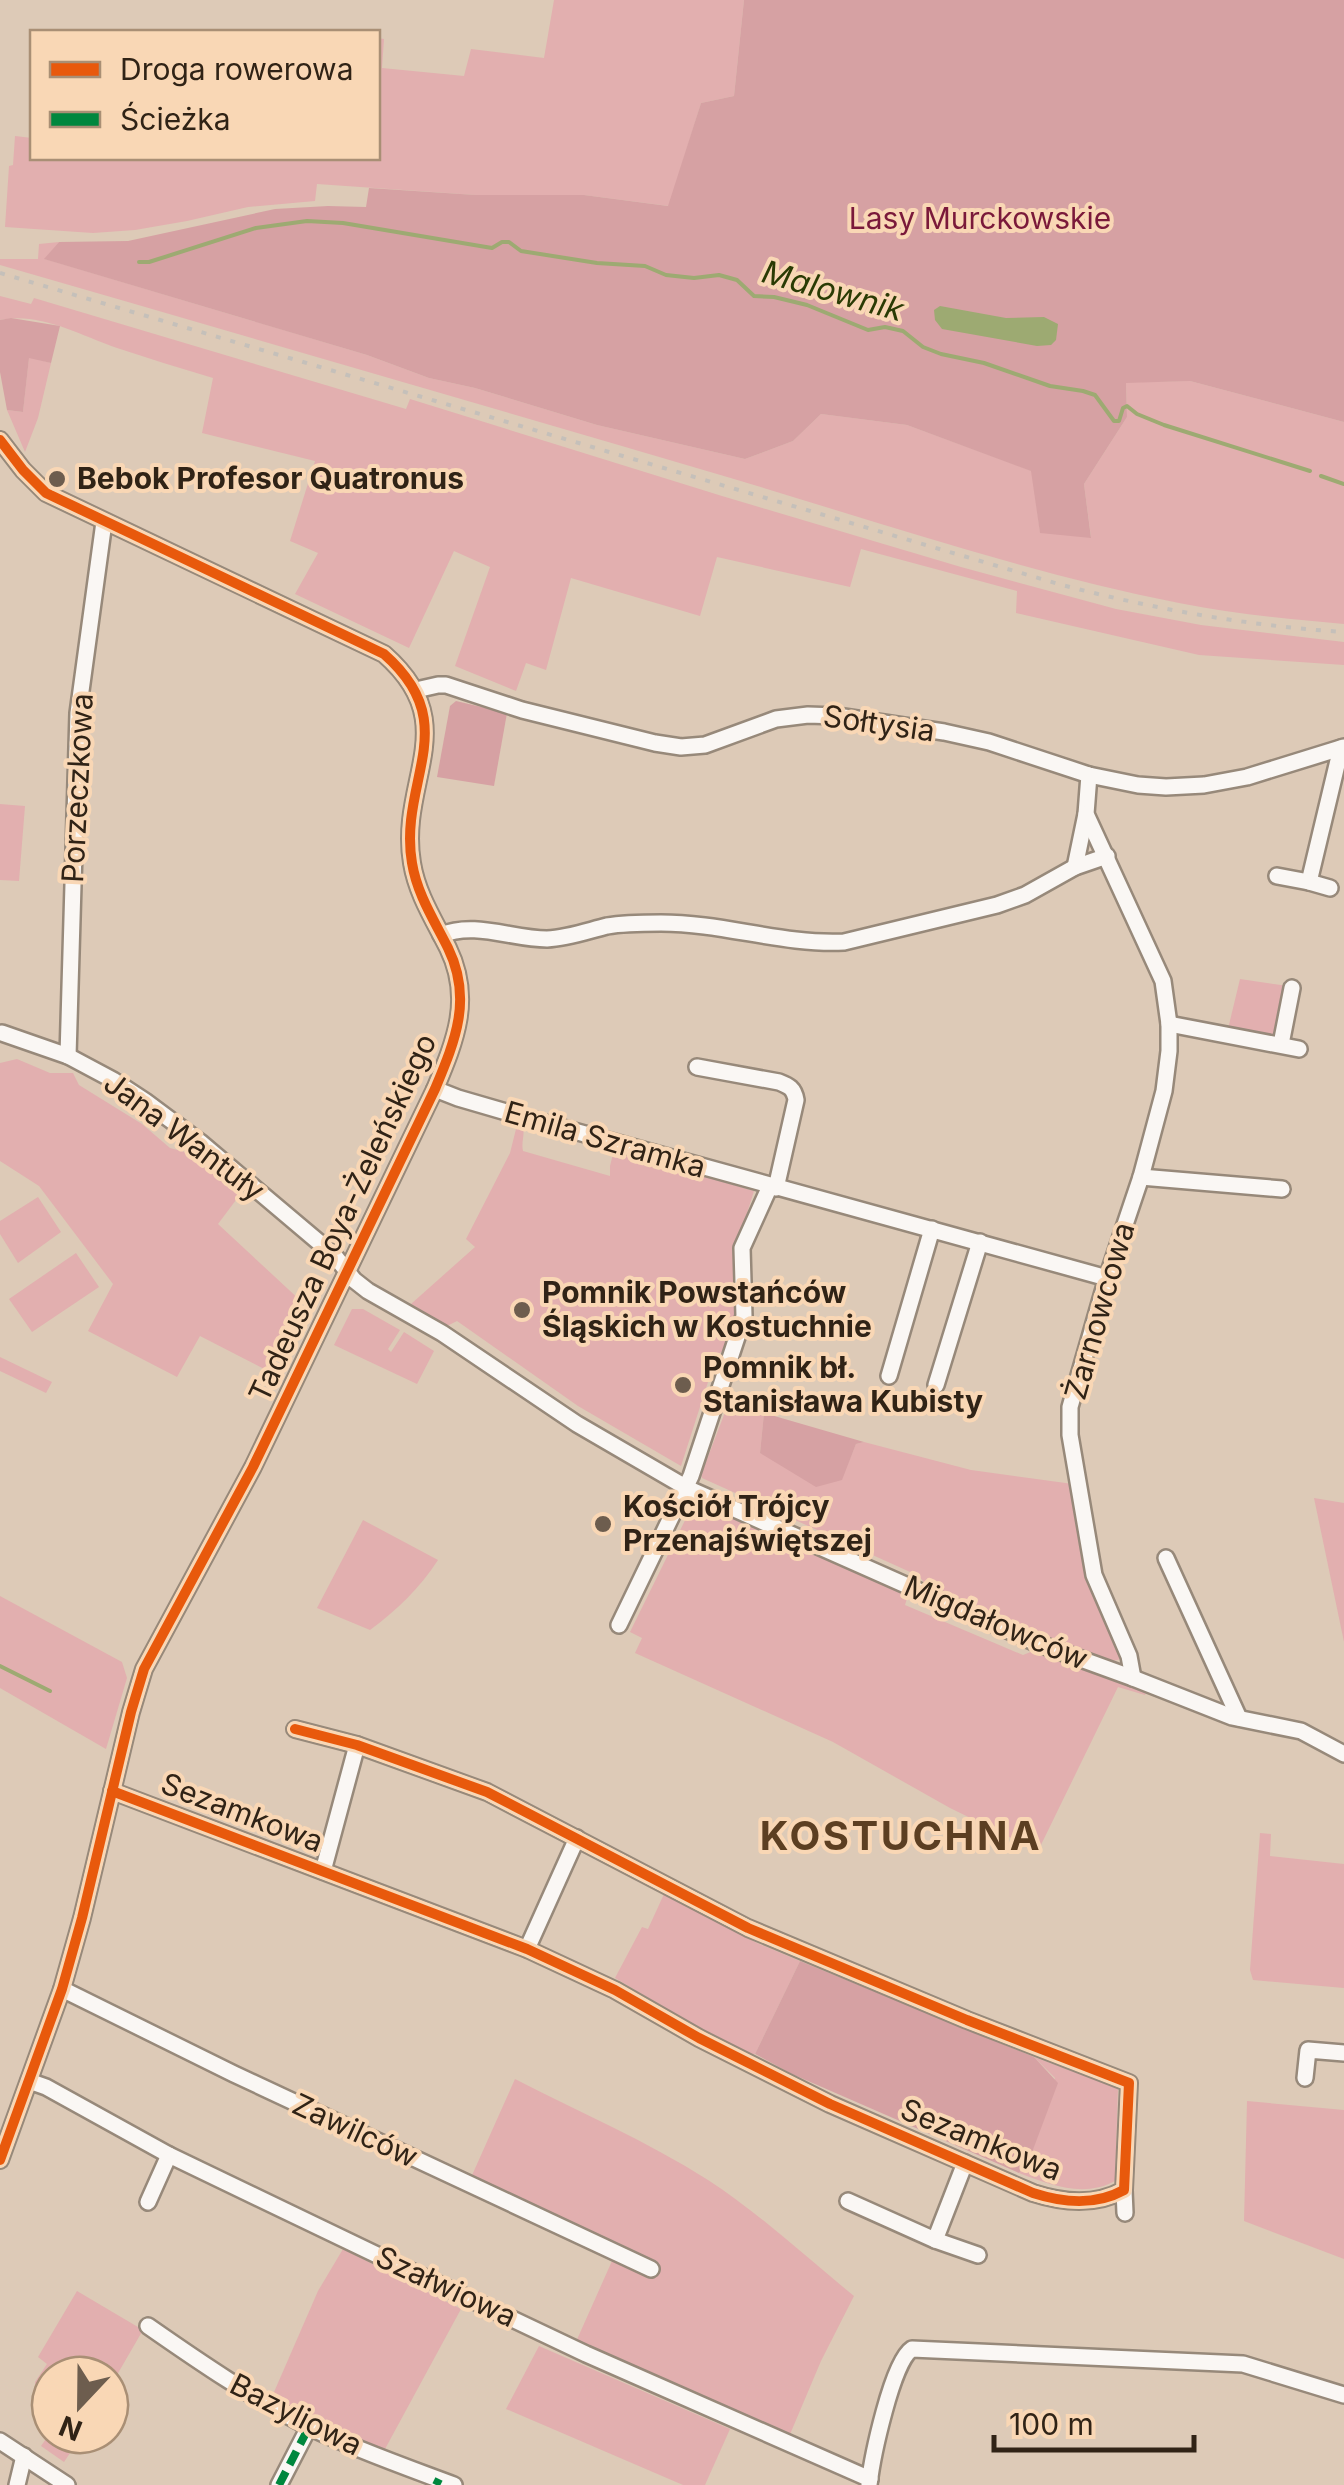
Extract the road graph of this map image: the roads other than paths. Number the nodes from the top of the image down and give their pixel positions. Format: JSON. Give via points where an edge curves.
{"nodes":[{"id":1,"x":0,"y":440,"type":"edge"},
{"id":2,"x":104,"y":522,"type":"junction"},
{"id":3,"x":416,"y":690,"type":"junction"},
{"id":4,"x":1343,"y":747,"type":"edge"},
{"id":5,"x":1088,"y":775,"type":"junction"},
{"id":6,"x":1086,"y":814,"type":"junction"},
{"id":7,"x":1108,"y":856,"type":"junction"},
{"id":8,"x":1075,"y":867,"type":"junction"},
{"id":9,"x":1277,"y":876,"type":"dead end"},
{"id":10,"x":1308,"y":882,"type":"junction"},
{"id":11,"x":1330,"y":888,"type":"dead end"},
{"id":12,"x":441,"y":935,"type":"junction"},
{"id":13,"x":1292,"y":988,"type":"dead end"},
{"id":14,"x":1169,"y":1024,"type":"junction"},
{"id":15,"x":1,"y":1032,"type":"edge"},
{"id":16,"x":1281,"y":1044,"type":"junction"},
{"id":17,"x":1298,"y":1049,"type":"dead end"},
{"id":18,"x":68,"y":1056,"type":"junction"},
{"id":19,"x":696,"y":1067,"type":"dead end"},
{"id":20,"x":435,"y":1088,"type":"junction"},
{"id":21,"x":1141,"y":1176,"type":"junction"},
{"id":22,"x":773,"y":1187,"type":"junction"},
{"id":23,"x":1282,"y":1189,"type":"dead end"},
{"id":24,"x":932,"y":1229,"type":"junction"},
{"id":25,"x":980,"y":1242,"type":"junction"},
{"id":26,"x":346,"y":1271,"type":"junction"},
{"id":27,"x":1107,"y":1278,"type":"junction"},
{"id":28,"x":888,"y":1376,"type":"dead end"},
{"id":29,"x":936,"y":1385,"type":"dead end"},
{"id":30,"x":687,"y":1488,"type":"junction"},
{"id":31,"x":1166,"y":1558,"type":"dead end"},
{"id":32,"x":619,"y":1625,"type":"dead end"},
{"id":33,"x":1133,"y":1678,"type":"junction"},
{"id":34,"x":1239,"y":1718,"type":"junction"},
{"id":35,"x":295,"y":1728,"type":"dead end"},
{"id":36,"x":357,"y":1745,"type":"junction"},
{"id":37,"x":1344,"y":1754,"type":"edge"},
{"id":38,"x":112,"y":1791,"type":"junction"},
{"id":39,"x":577,"y":1838,"type":"junction"},
{"id":40,"x":322,"y":1871,"type":"junction"},
{"id":41,"x":527,"y":1949,"type":"junction"},
{"id":42,"x":62,"y":1989,"type":"junction"},
{"id":43,"x":1344,"y":2053,"type":"edge"},
{"id":44,"x":1306,"y":2078,"type":"dead end"},
{"id":45,"x":29,"y":2081,"type":"junction"},
{"id":46,"x":169,"y":2155,"type":"junction"},
{"id":47,"x":0,"y":2160,"type":"edge"},
{"id":48,"x":965,"y":2162,"type":"junction"},
{"id":49,"x":1124,"y":2190,"type":"junction"},
{"id":50,"x":848,"y":2200,"type":"dead end"},
{"id":51,"x":148,"y":2202,"type":"dead end"},
{"id":52,"x":1125,"y":2213,"type":"dead end"},
{"id":53,"x":934,"y":2240,"type":"junction"},
{"id":54,"x":978,"y":2255,"type":"dead end"},
{"id":55,"x":651,"y":2268,"type":"dead end"},
{"id":56,"x":148,"y":2326,"type":"dead end"},
{"id":57,"x":1344,"y":2395,"type":"edge"},
{"id":58,"x":309,"y":2426,"type":"junction"},
{"id":59,"x":0,"y":2441,"type":"edge"},
{"id":60,"x":24,"y":2456,"type":"junction"},
{"id":61,"x":869,"y":2482,"type":"edge"},
{"id":62,"x":443,"y":2483,"type":"edge"},
{"id":63,"x":17,"y":2485,"type":"edge"},
{"id":64,"x":67,"y":2485,"type":"edge"},
{"id":65,"x":279,"y":2485,"type":"edge"}],
"edges":[{"from":1,"to":2,"type":"street","via":[[46,493]]},
{"from":2,"to":3,"type":"street","via":[[384,654]]},
{"from":2,"to":18,"type":"street","name":"Porzeczkowa","via":[[78,713]]},
{"from":3,"to":5,"type":"street","name":"Sołtysia","via":[[446,685],[681,747],[776,719],[837,716],[989,742]]},
{"from":3,"to":12,"type":"street","name":"Tadeusza Boya-Żeleńskiego","via":[[425,734],[412,865]]},
{"from":4,"to":5,"type":"street","name":"Sołtysia","via":[[1204,785],[1138,785]]},
{"from":4,"to":10,"type":"street"},
{"from":5,"to":6,"type":"street"},
{"from":6,"to":7,"type":"street","name":"Żarnowcowa"},
{"from":6,"to":8,"type":"street"},
{"from":7,"to":8,"type":"street"},
{"from":7,"to":14,"type":"street","name":"Żarnowcowa","via":[[1162,981]]},
{"from":8,"to":12,"type":"street","via":[[997,905],[844,942],[662,923],[552,939],[470,929]]},
{"from":9,"to":10,"type":"street"},
{"from":10,"to":11,"type":"street"},
{"from":12,"to":20,"type":"street","name":"Tadeusza Boya-Żeleńskiego","via":[[454,961],[460,1007],[457,1034]]},
{"from":13,"to":16,"type":"street"},
{"from":14,"to":16,"type":"street"},
{"from":14,"to":21,"type":"street","name":"Żarnowcowa","via":[[1164,1090]]},
{"from":15,"to":18,"type":"street","name":"Jana Wantuły"},
{"from":16,"to":17,"type":"street"},
{"from":18,"to":26,"type":"street","name":"Jana Wantuły","via":[[200,1142]]},
{"from":19,"to":22,"type":"street","via":[[778,1082],[795,1092]]},
{"from":20,"to":22,"type":"street","name":"Emila Szramka"},
{"from":20,"to":26,"type":"street","name":"Tadeusza Boya-Żeleńskiego"},
{"from":21,"to":23,"type":"street"},
{"from":21,"to":27,"type":"street","name":"Żarnowcowa"},
{"from":22,"to":24,"type":"street","name":"Emila Szramka"},
{"from":22,"to":30,"type":"street","via":[[742,1248],[744,1316]]},
{"from":24,"to":25,"type":"street","name":"Emila Szramka"},
{"from":24,"to":28,"type":"street"},
{"from":25,"to":27,"type":"street","name":"Emila Szramka"},
{"from":25,"to":29,"type":"street"},
{"from":26,"to":30,"type":"street","name":"Migdałowców","via":[[577,1424]]},
{"from":26,"to":38,"type":"street","name":"Tadeusza Boya-Żeleńskiego","via":[[253,1467],[144,1669]]},
{"from":27,"to":33,"type":"street","name":"Żarnowcowa","via":[[1070,1407],[1070,1435],[1094,1574]]},
{"from":30,"to":32,"type":"street"},
{"from":30,"to":33,"type":"street","name":"Migdałowców","via":[[1034,1642]]},
{"from":31,"to":34,"type":"street"},
{"from":33,"to":34,"type":"street","name":"Migdałowców"},
{"from":34,"to":37,"type":"street","name":"Migdałowców","via":[[1301,1732]]},
{"from":35,"to":36,"type":"street"},
{"from":36,"to":39,"type":"street","via":[[487,1792]]},
{"from":36,"to":40,"type":"street","name":"Sezamkowa"},
{"from":38,"to":40,"type":"street","name":"Sezamkowa"},
{"from":38,"to":42,"type":"street","name":"Tadeusza Boya-Żeleńskiego"},
{"from":39,"to":41,"type":"street"},
{"from":39,"to":49,"type":"street","via":[[748,1928],[1129,2083]]},
{"from":40,"to":41,"type":"street","name":"Sezamkowa"},
{"from":41,"to":48,"type":"street","name":"Sezamkowa","via":[[830,2104]]},
{"from":42,"to":45,"type":"street","name":"Tadeusza Boya-Żeleńskiego"},
{"from":42,"to":55,"type":"street","name":"Zawilców"},
{"from":43,"to":44,"type":"street","via":[[1308,2050]]},
{"from":45,"to":46,"type":"street","name":"Szałwiowa"},
{"from":45,"to":47,"type":"street","name":"Tadeusza Boya-Żeleńskiego"},
{"from":46,"to":51,"type":"street"},
{"from":46,"to":61,"type":"street","name":"Szałwiowa"},
{"from":48,"to":49,"type":"street","name":"Sezamkowa","via":[[1059,2201],[1109,2199]]},
{"from":48,"to":53,"type":"street","name":"Sezamkowa"},
{"from":49,"to":52,"type":"street"},
{"from":50,"to":53,"type":"street"},
{"from":53,"to":54,"type":"street"},
{"from":56,"to":58,"type":"street","name":"Bazyliowa"},
{"from":57,"to":61,"type":"street","name":"Szałwiowa","via":[[1243,2364],[912,2349],[888,2400]]},
{"from":58,"to":62,"type":"street","name":"Bazyliowa"},
{"from":58,"to":65,"type":"street"},
{"from":59,"to":60,"type":"street"},
{"from":60,"to":63,"type":"street"},
{"from":60,"to":64,"type":"street"}]}
